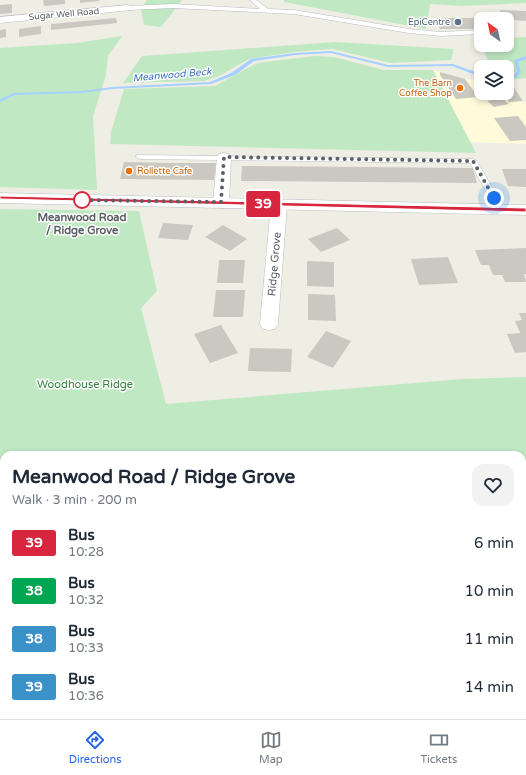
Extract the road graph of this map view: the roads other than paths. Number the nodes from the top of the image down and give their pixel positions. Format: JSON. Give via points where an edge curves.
{"nodes":[{"id":1,"x":253,"y":0,"type":"edge"},
{"id":2,"x":128,"y":8,"type":"joint"},
{"id":3,"x":267,"y":11,"type":"junction"},
{"id":4,"x":0,"y":20,"type":"edge"},
{"id":5,"x":474,"y":32,"type":"edge"},
{"id":6,"x":140,"y":157,"type":"dead end"},
{"id":7,"x":224,"y":157,"type":"junction"},
{"id":8,"x":0,"y":198,"type":"edge"},
{"id":9,"x":221,"y":202,"type":"junction"},
{"id":10,"x":279,"y":205,"type":"junction"},
{"id":11,"x":501,"y":210,"type":"junction"},
{"id":12,"x":526,"y":210,"type":"edge"},
{"id":13,"x":270,"y":324,"type":"dead end"}],
"edges":[{"from":1,"to":3,"type":"lane"},
{"from":2,"to":3,"type":"lane","via":[[173,6]]},
{"from":2,"to":4,"type":"street","name":"Sugar Well Road"},
{"from":3,"to":5,"type":"lane","via":[[294,12],[409,31],[441,34]]},
{"from":6,"to":7,"type":"lane"},
{"from":7,"to":9,"type":"street"},
{"from":7,"to":11,"type":"lane","via":[[473,161]]},
{"from":8,"to":9,"type":"street"},
{"from":9,"to":10,"type":"street"},
{"from":10,"to":11,"type":"street"},
{"from":10,"to":13,"type":"street","name":"Ridge Grove"},
{"from":11,"to":12,"type":"street"}]}
